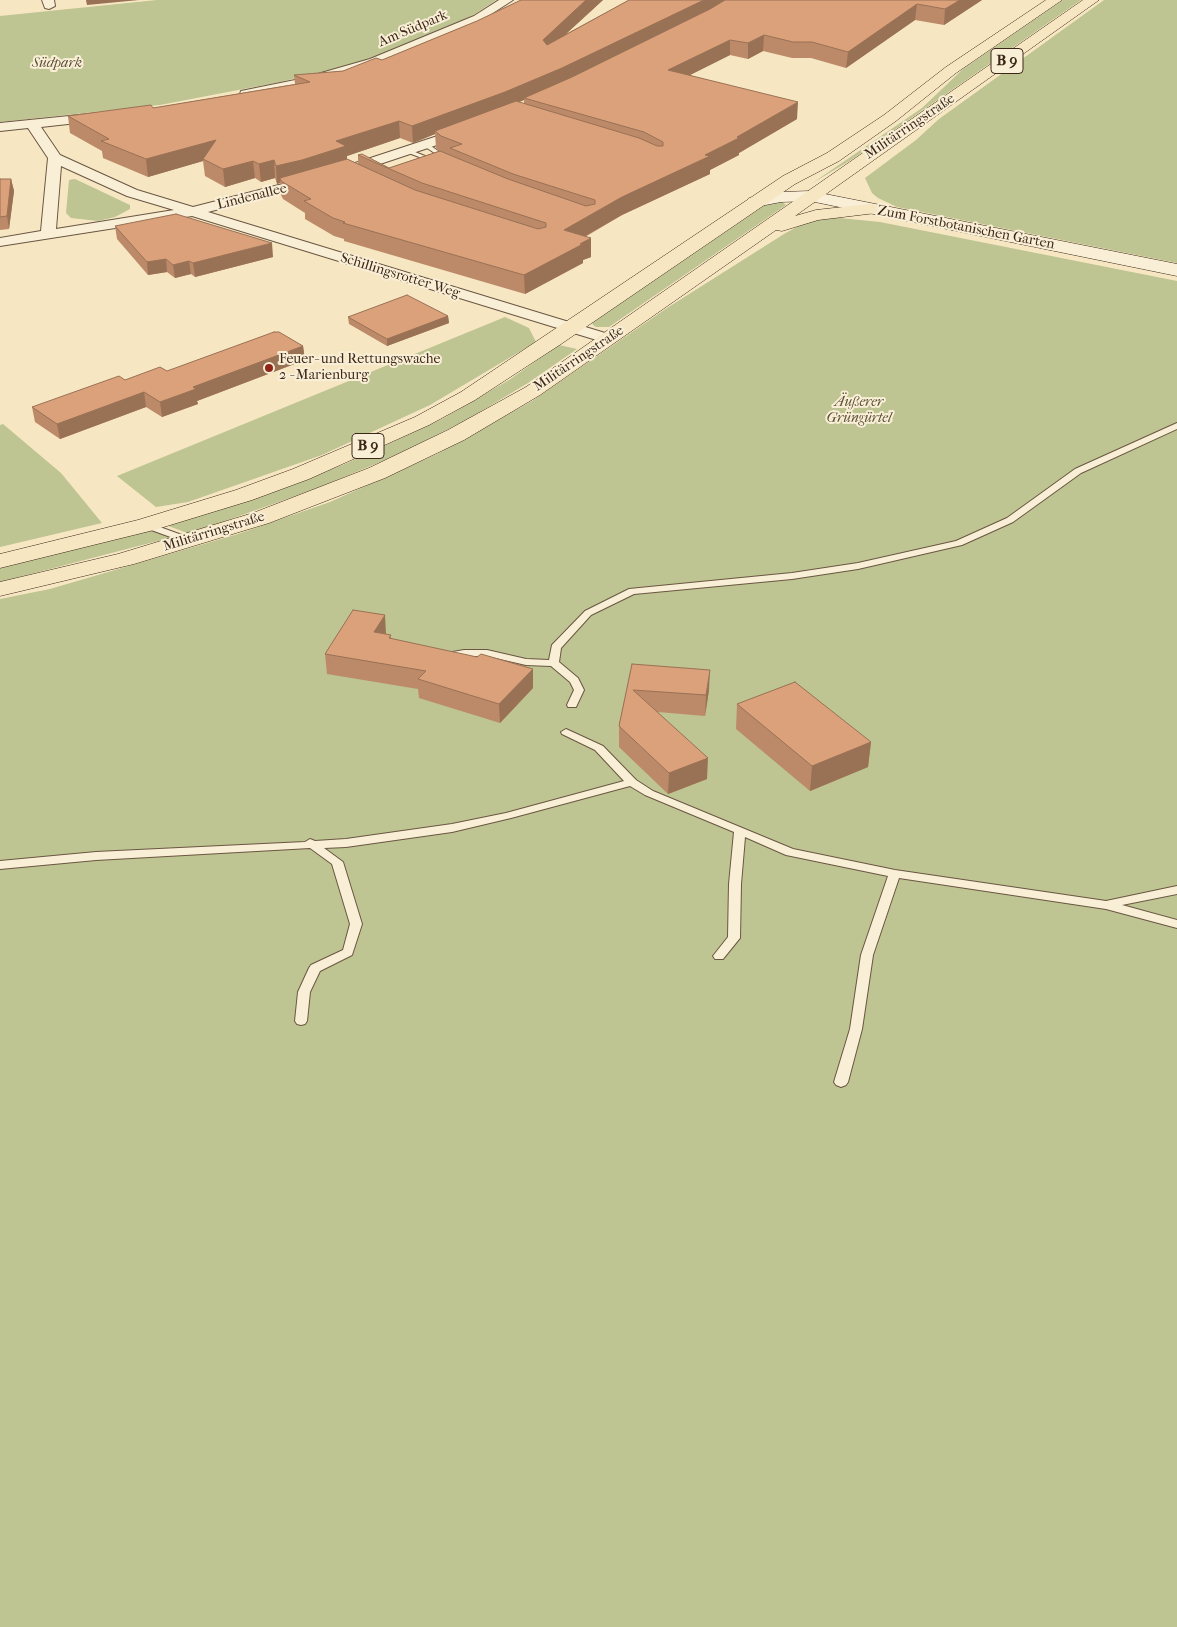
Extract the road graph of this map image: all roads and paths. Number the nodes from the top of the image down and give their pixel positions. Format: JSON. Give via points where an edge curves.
{"nodes":[{"id":1,"x":507,"y":0,"type":"edge"},
{"id":2,"x":1055,"y":0,"type":"edge"},
{"id":3,"x":1092,"y":0,"type":"edge"},
{"id":4,"x":229,"y":97,"type":"edge"},
{"id":5,"x":111,"y":116,"type":"edge"},
{"id":6,"x":33,"y":124,"type":"junction"},
{"id":7,"x":478,"y":126,"type":"edge"},
{"id":8,"x":0,"y":127,"type":"edge"},
{"id":9,"x":426,"y":145,"type":"junction"},
{"id":10,"x":408,"y":151,"type":"junction"},
{"id":11,"x":833,"y":157,"type":"junction"},
{"id":12,"x":55,"y":158,"type":"junction"},
{"id":13,"x":856,"y":164,"type":"junction"},
{"id":14,"x":336,"y":174,"type":"junction"},
{"id":15,"x":361,"y":178,"type":"edge"},
{"id":16,"x":810,"y":196,"type":"junction"},
{"id":17,"x":755,"y":202,"type":"junction"},
{"id":18,"x":870,"y":209,"type":"junction"},
{"id":19,"x":191,"y":212,"type":"junction"},
{"id":20,"x":888,"y":213,"type":"junction"},
{"id":21,"x":760,"y":234,"type":"junction"},
{"id":22,"x":48,"y":236,"type":"junction"},
{"id":23,"x":0,"y":242,"type":"edge"},
{"id":24,"x":1177,"y":270,"type":"edge"},
{"id":25,"x":572,"y":328,"type":"junction"},
{"id":26,"x":609,"y":339,"type":"junction"},
{"id":27,"x":1177,"y":426,"type":"edge"},
{"id":28,"x":146,"y":525,"type":"junction"},
{"id":29,"x":190,"y":541,"type":"junction"},
{"id":30,"x":0,"y":560,"type":"edge"},
{"id":31,"x":0,"y":588,"type":"edge"},
{"id":32,"x":438,"y":657,"type":"edge"},
{"id":33,"x":554,"y":663,"type":"junction"},
{"id":34,"x":572,"y":705,"type":"dead end"},
{"id":35,"x":566,"y":732,"type":"dead end"},
{"id":36,"x":632,"y":782,"type":"junction"},
{"id":37,"x":740,"y":830,"type":"junction"},
{"id":38,"x":310,"y":844,"type":"junction"},
{"id":39,"x":0,"y":865,"type":"edge"},
{"id":40,"x":895,"y":874,"type":"junction"},
{"id":41,"x":1177,"y":890,"type":"edge"},
{"id":42,"x":1106,"y":905,"type":"junction"},
{"id":43,"x":1177,"y":924,"type":"edge"},
{"id":44,"x":719,"y":956,"type":"dead end"},
{"id":45,"x":301,"y":1021,"type":"dead end"},
{"id":46,"x":841,"y":1082,"type":"dead end"}],
"edges":[{"from":1,"to":4,"type":"street","name":"Am Südpark","via":[[478,18],[374,62],[302,82]]},
{"from":2,"to":11,"type":"main road","name":"Militärringstraße","number":"B 9","via":[[951,70]]},
{"from":3,"to":13,"type":"main road","name":"Militärringstraße","number":"B 9"},
{"from":5,"to":6,"type":"street"},
{"from":6,"to":8,"type":"street"},
{"from":6,"to":12,"type":"street"},
{"from":7,"to":9,"type":"street","name":"Lindenallee"},
{"from":9,"to":10,"type":"street","name":"Lindenallee"},
{"from":9,"to":10,"type":"lane","via":[[450,164]]},
{"from":10,"to":14,"type":"street","name":"Lindenallee"},
{"from":11,"to":16,"type":"main road","number":"B 9","via":[[804,184]]},
{"from":11,"to":17,"type":"main road","name":"Militärringstraße","number":"B 9"},
{"from":12,"to":19,"type":"street","name":"Schillingsrotter Weg","via":[[132,193]]},
{"from":12,"to":22,"type":"street"},
{"from":13,"to":16,"type":"main road","name":"Militärringstraße","number":"B 9"},
{"from":13,"to":20,"type":"main road","via":[[857,187]]},
{"from":14,"to":15,"type":"lane"},
{"from":14,"to":19,"type":"street","name":"Lindenallee"},
{"from":16,"to":17,"type":"main road","name":"Zum Forstbotanischen Garten"},
{"from":16,"to":18,"type":"main road","name":"Zum Forstbotanischen Garten"},
{"from":16,"to":21,"type":"main road","name":"Militärringstraße","number":"B 9"},
{"from":17,"to":25,"type":"main road","name":"Militärringstraße","number":"B 9"},
{"from":18,"to":20,"type":"main road","name":"Zum Forstbotanischen Garten"},
{"from":18,"to":21,"type":"main road","number":"B 9","via":[[816,215]]},
{"from":19,"to":22,"type":"street","name":"Lindenallee"},
{"from":19,"to":25,"type":"street","name":"Schillingsrotter Weg"},
{"from":20,"to":24,"type":"main road","name":"Zum Forstbotanischen Garten"},
{"from":21,"to":26,"type":"main road","name":"Militärringstraße","number":"B 9"},
{"from":22,"to":23,"type":"street","name":"Lindenallee"},
{"from":25,"to":26,"type":"street","name":"Schillingsrotter Weg"},
{"from":25,"to":28,"type":"main road","name":"Militärringstraße","number":"B 9","via":[[468,396],[391,436],[302,474]]},
{"from":26,"to":29,"type":"main road","name":"Militärringstraße","number":"B 9","via":[[503,409],[419,454],[303,503]]},
{"from":27,"to":33,"type":"lane","via":[[1078,471],[1010,520],[959,543],[858,566],[792,576],[632,592],[588,613],[560,641]]},
{"from":28,"to":29,"type":"lane"},
{"from":28,"to":30,"type":"main road","name":"Militärringstraße","number":"B 9"},
{"from":29,"to":31,"type":"main road","name":"Militärringstraße","number":"B 9","via":[[40,581]]},
{"from":32,"to":33,"type":"lane","via":[[487,654],[526,662]]},
{"from":33,"to":34,"type":"lane","via":[[577,684],[578,695]]},
{"from":35,"to":36,"type":"lane","via":[[600,748]]},
{"from":36,"to":37,"type":"lane","via":[[663,801]]},
{"from":36,"to":38,"type":"lane","via":[[452,828],[346,843]]},
{"from":37,"to":40,"type":"lane","via":[[790,852]]},
{"from":37,"to":44,"type":"lane","via":[[734,938]]},
{"from":38,"to":39,"type":"lane"},
{"from":38,"to":45,"type":"lane","via":[[337,862],[356,924],[348,952],[315,968],[304,992]]},
{"from":40,"to":42,"type":"lane"},
{"from":40,"to":46,"type":"lane","via":[[867,955],[856,1030]]},
{"from":41,"to":42,"type":"lane"},
{"from":42,"to":43,"type":"lane"}]}
